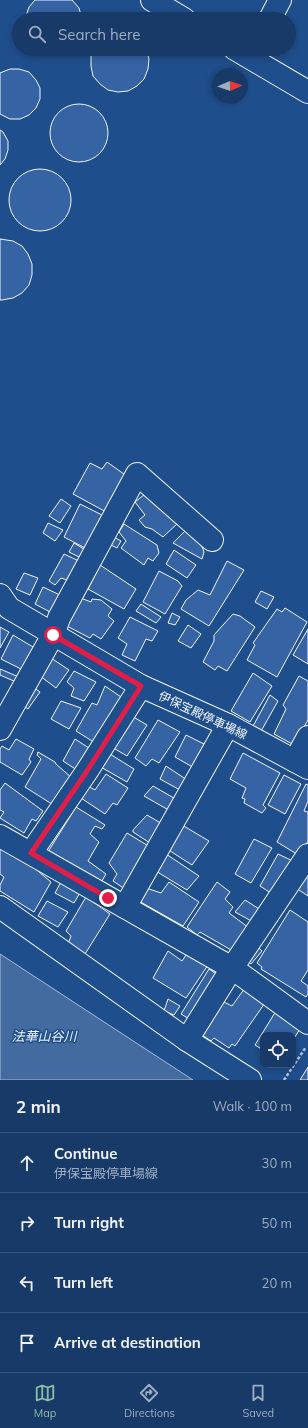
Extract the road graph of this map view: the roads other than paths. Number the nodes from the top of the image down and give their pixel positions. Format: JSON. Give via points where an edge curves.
{"nodes":[{"id":1,"x":152,"y":0,"type":"edge"},
{"id":2,"x":280,"y":0,"type":"edge"},
{"id":3,"x":172,"y":12,"type":"edge"},
{"id":4,"x":274,"y":12,"type":"edge"},
{"id":5,"x":251,"y":56,"type":"edge"},
{"id":6,"x":308,"y":92,"type":"edge"},
{"id":7,"x":212,"y":540,"type":"dead end"},
{"id":8,"x":0,"y":595,"type":"edge"},
{"id":9,"x":53,"y":635,"type":"junction"},
{"id":10,"x":141,"y":686,"type":"junction"},
{"id":11,"x":228,"y":725,"type":"junction"},
{"id":12,"x":0,"y":729,"type":"edge"},
{"id":13,"x":308,"y":737,"type":"edge"},
{"id":14,"x":302,"y":765,"type":"edge"},
{"id":15,"x":0,"y":836,"type":"edge"},
{"id":16,"x":31,"y":853,"type":"junction"},
{"id":17,"x":308,"y":855,"type":"edge"},
{"id":18,"x":0,"y":908,"type":"edge"},
{"id":19,"x":125,"y":908,"type":"junction"},
{"id":20,"x":232,"y":968,"type":"junction"},
{"id":21,"x":308,"y":1023,"type":"edge"},
{"id":22,"x":187,"y":1040,"type":"junction"},
{"id":23,"x":250,"y":1080,"type":"edge"}],
"edges":[{"from":1,"to":3,"type":"street"},
{"from":2,"to":4,"type":"street"},
{"from":5,"to":6,"type":"street"},
{"from":7,"to":9,"type":"street","via":[[137,474],[59,618]]},
{"from":8,"to":9,"type":"street","name":"伊保宝殿停車場線","via":[[9,608]]},
{"from":9,"to":10,"type":"street","name":"伊保宝殿停車場線"},
{"from":9,"to":12,"type":"street"},
{"from":10,"to":11,"type":"street","name":"伊保宝殿停車場線"},
{"from":10,"to":16,"type":"street"},
{"from":11,"to":14,"type":"street","name":"伊保宝殿停車場線"},
{"from":11,"to":19,"type":"street"},
{"from":13,"to":14,"type":"street"},
{"from":15,"to":16,"type":"street"},
{"from":16,"to":19,"type":"street"},
{"from":17,"to":20,"type":"street"},
{"from":18,"to":22,"type":"street"},
{"from":19,"to":20,"type":"street"},
{"from":20,"to":21,"type":"street"},
{"from":20,"to":22,"type":"street"},
{"from":22,"to":23,"type":"street"}]}
